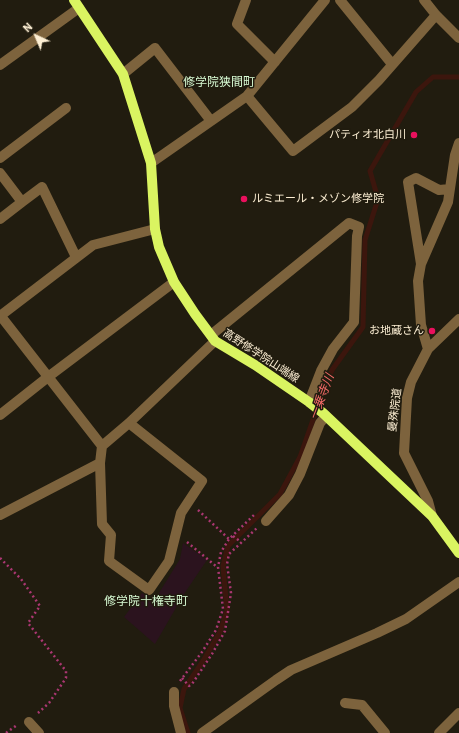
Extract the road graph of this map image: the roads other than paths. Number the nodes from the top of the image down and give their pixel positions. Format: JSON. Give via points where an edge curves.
{"nodes":[{"id":1,"x":246,"y":0,"type":"edge"},
{"id":2,"x":325,"y":0,"type":"edge"},
{"id":3,"x":340,"y":0,"type":"edge"},
{"id":4,"x":424,"y":0,"type":"edge"},
{"id":5,"x":78,"y":3,"type":"edge"},
{"id":6,"x":436,"y":15,"type":"junction"},
{"id":7,"x":457,"y":32,"type":"edge"},
{"id":8,"x":275,"y":62,"type":"junction"},
{"id":9,"x":392,"y":64,"type":"junction"},
{"id":10,"x":0,"y":65,"type":"edge"},
{"id":11,"x":123,"y":74,"type":"junction"},
{"id":12,"x":248,"y":96,"type":"junction"},
{"id":13,"x":66,"y":108,"type":"dead end"},
{"id":14,"x":211,"y":121,"type":"junction"},
{"id":15,"x":459,"y":143,"type":"edge"},
{"id":16,"x":0,"y":158,"type":"edge"},
{"id":17,"x":151,"y":163,"type":"junction"},
{"id":18,"x":0,"y":173,"type":"edge"},
{"id":19,"x":450,"y":189,"type":"junction"},
{"id":20,"x":22,"y":202,"type":"junction"},
{"id":21,"x":0,"y":219,"type":"edge"},
{"id":22,"x":155,"y":229,"type":"junction"},
{"id":23,"x":76,"y":257,"type":"junction"},
{"id":24,"x":421,"y":264,"type":"junction"},
{"id":25,"x":174,"y":282,"type":"junction"},
{"id":26,"x":0,"y":315,"type":"edge"},
{"id":27,"x":459,"y":319,"type":"edge"},
{"id":28,"x":213,"y":338,"type":"junction"},
{"id":29,"x":428,"y":349,"type":"junction"},
{"id":30,"x":48,"y":377,"type":"junction"},
{"id":31,"x":311,"y":403,"type":"junction"},
{"id":32,"x":0,"y":415,"type":"edge"},
{"id":33,"x":324,"y":415,"type":"junction"},
{"id":34,"x":129,"y":423,"type":"junction"},
{"id":35,"x":102,"y":446,"type":"junction"},
{"id":36,"x":100,"y":463,"type":"junction"},
{"id":37,"x":0,"y":515,"type":"edge"},
{"id":38,"x":432,"y":516,"type":"junction"},
{"id":39,"x":266,"y":521,"type":"road end"},
{"id":40,"x":459,"y":553,"type":"edge"},
{"id":41,"x":459,"y":582,"type":"edge"},
{"id":42,"x":174,"y":692,"type":"road end"},
{"id":43,"x":344,"y":703,"type":"dead end"},
{"id":44,"x":459,"y":713,"type":"edge"},
{"id":45,"x":29,"y":722,"type":"road end"},
{"id":46,"x":39,"y":733,"type":"edge"},
{"id":47,"x":180,"y":733,"type":"edge"},
{"id":48,"x":202,"y":733,"type":"edge"},
{"id":49,"x":384,"y":733,"type":"edge"},
{"id":50,"x":439,"y":733,"type":"edge"}],
"edges":[{"from":1,"to":8,"type":"street","via":[[237,24]]},
{"from":2,"to":8,"type":"street"},
{"from":3,"to":9,"type":"street"},
{"from":4,"to":6,"type":"street"},
{"from":5,"to":10,"type":"street"},
{"from":5,"to":11,"type":"main road","name":"高野修学院山端線"},
{"from":6,"to":7,"type":"street"},
{"from":6,"to":9,"type":"street"},
{"from":8,"to":12,"type":"street"},
{"from":9,"to":12,"type":"street","via":[[352,107],[292,151]]},
{"from":11,"to":14,"type":"street","via":[[155,48]]},
{"from":11,"to":17,"type":"main road","name":"高野修学院山端線"},
{"from":12,"to":14,"type":"street"},
{"from":13,"to":16,"type":"street"},
{"from":14,"to":17,"type":"street"},
{"from":15,"to":19,"type":"street"},
{"from":17,"to":22,"type":"main road","name":"高野修学院山端線"},
{"from":18,"to":20,"type":"street"},
{"from":19,"to":24,"type":"street","via":[[448,202]]},
{"from":19,"to":24,"type":"street","via":[[439,190],[416,178],[408,182]]},
{"from":20,"to":21,"type":"street"},
{"from":20,"to":23,"type":"street","via":[[42,187]]},
{"from":22,"to":23,"type":"street","via":[[93,245]]},
{"from":22,"to":25,"type":"main road","name":"高野修学院山端線","via":[[159,247]]},
{"from":23,"to":26,"type":"street"},
{"from":24,"to":29,"type":"street","via":[[418,281],[421,325]]},
{"from":25,"to":28,"type":"main road","name":"高野修学院山端線"},
{"from":25,"to":30,"type":"street"},
{"from":26,"to":30,"type":"street"},
{"from":27,"to":29,"type":"street","name":"曼殊院道"},
{"from":28,"to":31,"type":"main road","name":"高野修学院山端線"},
{"from":28,"to":31,"type":"street","via":[[349,223],[359,227],[354,322],[333,349],[321,371]]},
{"from":28,"to":34,"type":"street"},
{"from":29,"to":38,"type":"street","name":"曼殊院道","via":[[411,382],[407,398],[404,453],[428,501]]},
{"from":30,"to":32,"type":"street"},
{"from":30,"to":35,"type":"street"},
{"from":31,"to":33,"type":"main road","name":"高野修学院山端線"},
{"from":33,"to":38,"type":"main road","name":"高野修学院山端線"},
{"from":33,"to":39,"type":"street","via":[[289,495]]},
{"from":34,"to":35,"type":"street"},
{"from":34,"to":36,"type":"street","via":[[202,480],[181,513],[169,561],[149,590],[109,561],[111,535],[102,524]]},
{"from":35,"to":36,"type":"street"},
{"from":36,"to":37,"type":"street"},
{"from":38,"to":40,"type":"main road","name":"高野修学院山端線"},
{"from":41,"to":48,"type":"street","via":[[406,619],[291,670]]},
{"from":42,"to":47,"type":"street","via":[[174,706]]},
{"from":43,"to":49,"type":"street","via":[[362,705]]},
{"from":44,"to":50,"type":"street"},
{"from":45,"to":46,"type":"street"}]}
